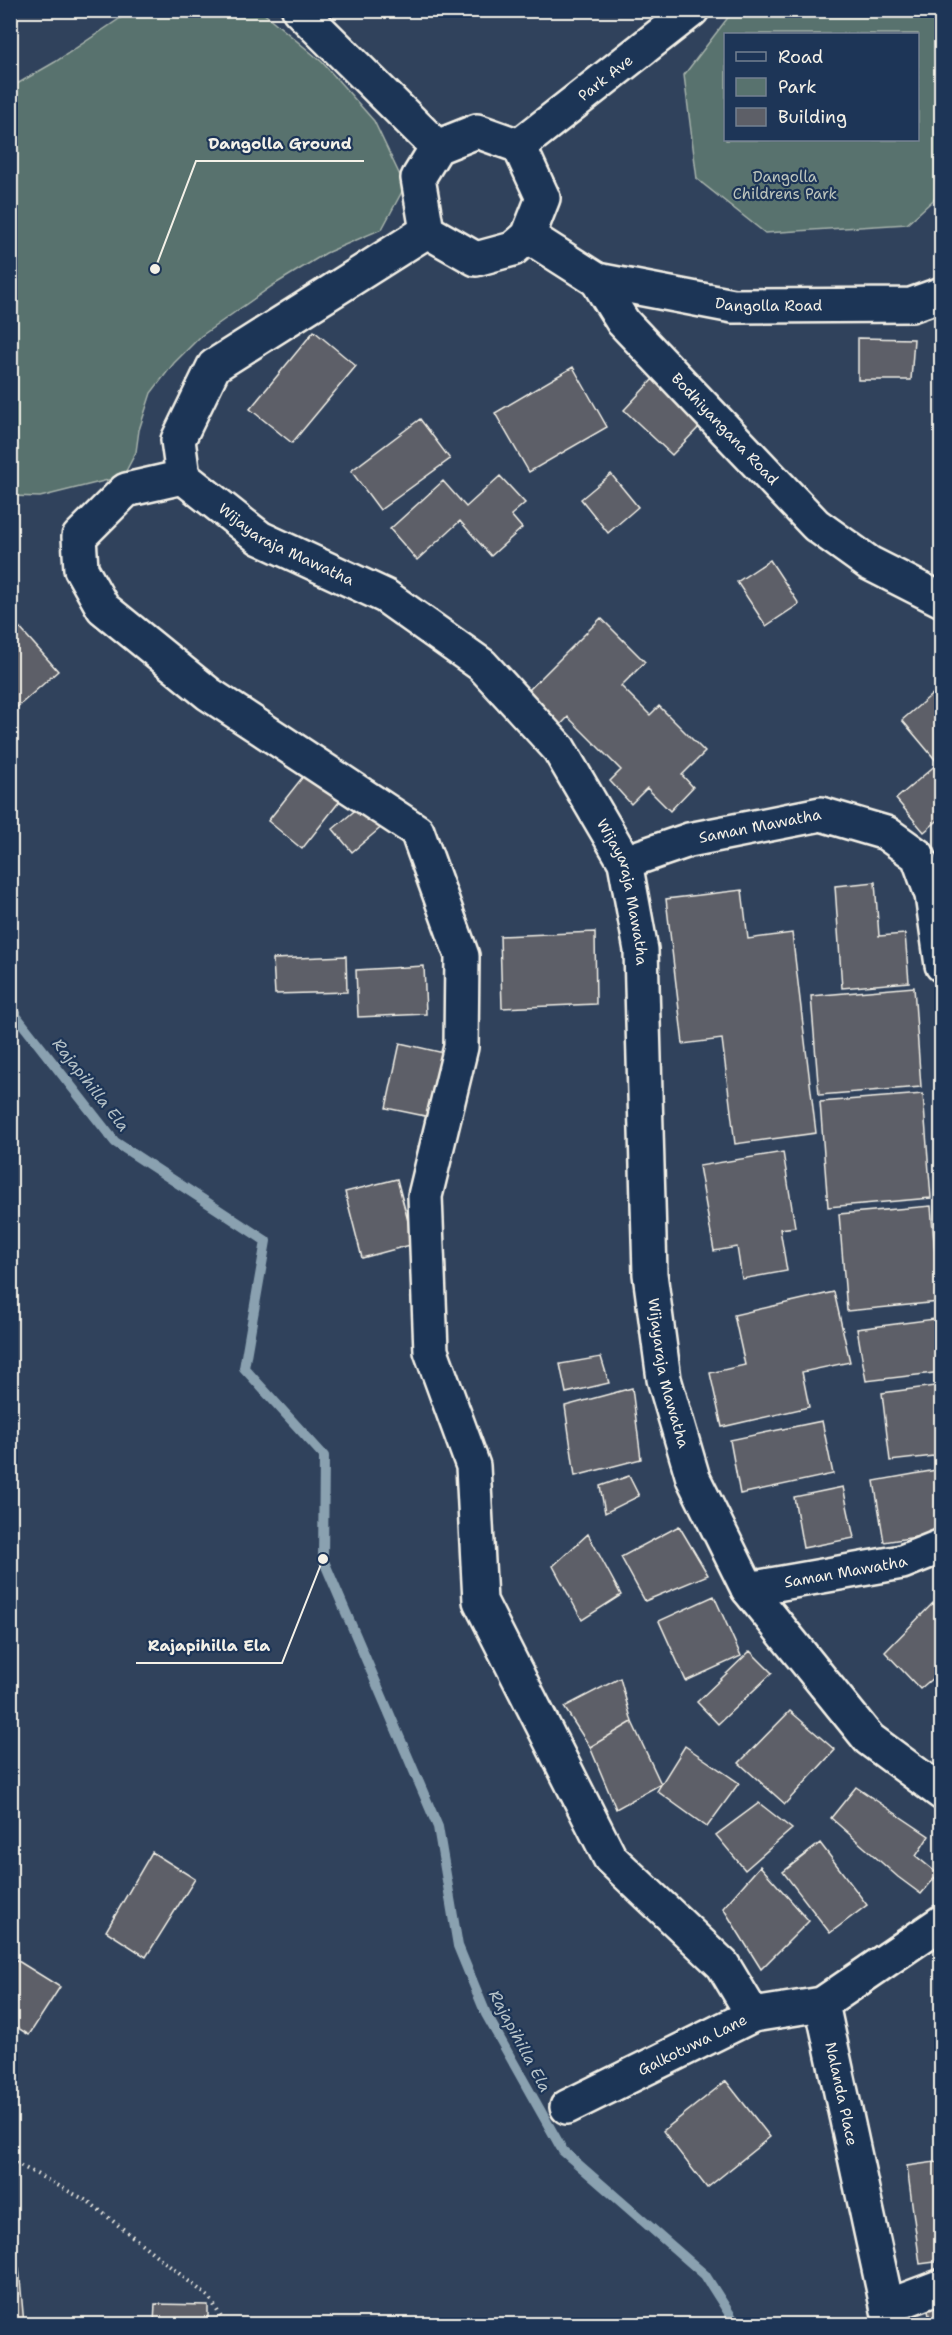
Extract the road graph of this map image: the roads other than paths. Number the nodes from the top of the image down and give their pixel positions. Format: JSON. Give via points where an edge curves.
{"nodes":[{"id":1,"x":299,"y":10,"type":"edge"},
{"id":2,"x":692,"y":10,"type":"edge"},
{"id":3,"x":519,"y":146,"type":"junction"},
{"id":4,"x":437,"y":147,"type":"junction"},
{"id":5,"x":427,"y":231,"type":"junction"},
{"id":6,"x":528,"y":236,"type":"junction"},
{"id":7,"x":597,"y":280,"type":"junction"},
{"id":8,"x":942,"y":294,"type":"edge"},
{"id":9,"x":183,"y":477,"type":"junction"},
{"id":10,"x":942,"y":600,"type":"edge"},
{"id":11,"x":626,"y":862,"type":"junction"},
{"id":12,"x":942,"y":965,"type":"edge"},
{"id":13,"x":942,"y":1546,"type":"edge"},
{"id":14,"x":748,"y":1589,"type":"junction"},
{"id":15,"x":942,"y":1794,"type":"edge"},
{"id":16,"x":942,"y":1922,"type":"edge"},
{"id":17,"x":822,"y":2004,"type":"junction"},
{"id":18,"x":753,"y":2015,"type":"junction"},
{"id":19,"x":567,"y":2107,"type":"dead end"},
{"id":20,"x":942,"y":2286,"type":"edge"},
{"id":21,"x":890,"y":2315,"type":"edge"}],
"edges":[{"from":1,"to":4,"type":"street"},
{"from":2,"to":3,"type":"street","name":"Park Ave"},
{"from":3,"to":4,"type":"street","via":[[477,131]]},
{"from":3,"to":6,"type":"street","via":[[543,198]]},
{"from":4,"to":5,"type":"street","via":[[418,178]]},
{"from":5,"to":6,"type":"street","via":[[476,259],[513,249]]},
{"from":5,"to":9,"type":"street","via":[[214,366],[178,440]]},
{"from":6,"to":7,"type":"street","name":"Bodhiyangana Road"},
{"from":7,"to":8,"type":"street","name":"Dangolla Road","via":[[733,306],[911,305]]},
{"from":7,"to":10,"type":"street","name":"Bodhiyangana Road","via":[[623,322],[816,525],[869,563]]},
{"from":9,"to":11,"type":"street","name":"Wijayaraja Mawatha","via":[[260,538],[385,596],[482,665],[559,750]]},
{"from":9,"to":18,"type":"street","via":[[126,490],[79,537],[81,568],[103,608],[209,694],[417,831],[462,956],[461,1047],[425,1196],[431,1351],[473,1466],[480,1601],[610,1858],[723,1965]]},
{"from":11,"to":12,"type":"street","name":"Saman Mawatha","via":[[689,840],[821,814],[886,833],[918,856],[932,895]]},
{"from":11,"to":14,"type":"street","name":"Wijayaraja Mawatha","via":[[641,950],[650,1274],[664,1379],[693,1478]]},
{"from":13,"to":14,"type":"street","name":"Saman Mawatha","via":[[902,1562]]},
{"from":14,"to":15,"type":"street","name":"Wijayaraja Mawatha","via":[[869,1739]]},
{"from":16,"to":17,"type":"street"},
{"from":17,"to":18,"type":"street","name":"Galkotuwa Lane"},
{"from":17,"to":21,"type":"street","name":"Nalanda Place"},
{"from":18,"to":19,"type":"street","name":"Galkotuwa Lane"},
{"from":20,"to":21,"type":"street"}]}
